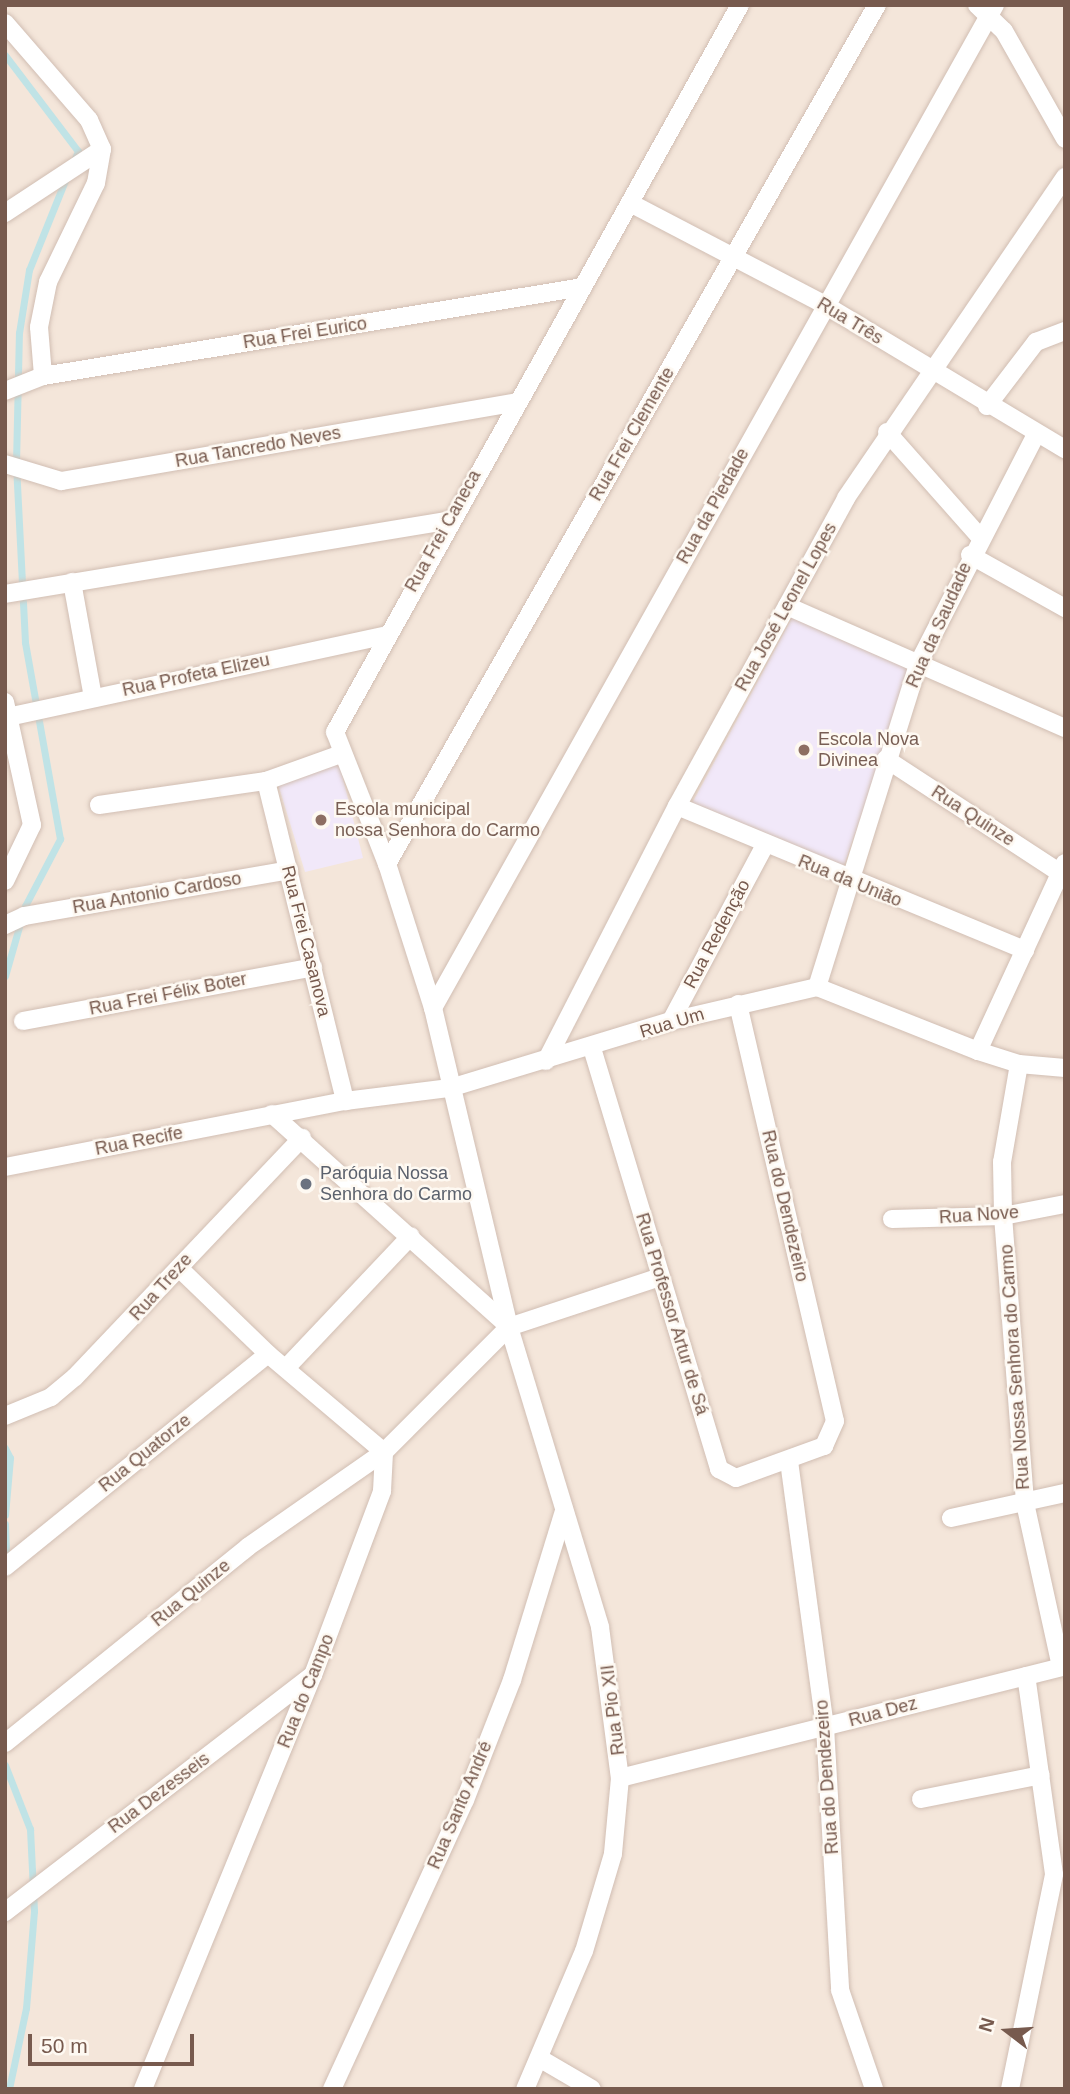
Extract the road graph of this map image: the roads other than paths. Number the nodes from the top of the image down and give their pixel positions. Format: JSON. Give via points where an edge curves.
{"nodes":[{"id":1,"x":740,"y":5,"type":"edge"},
{"id":2,"x":877,"y":5,"type":"edge"},
{"id":3,"x":988,"y":8,"type":"edge"},
{"id":4,"x":5,"y":23,"type":"edge"},
{"id":5,"x":1065,"y":139,"type":"edge"},
{"id":6,"x":95,"y":152,"type":"junction"},
{"id":7,"x":1065,"y":177,"type":"edge"},
{"id":8,"x":630,"y":203,"type":"junction"},
{"id":9,"x":5,"y":213,"type":"edge"},
{"id":10,"x":734,"y":255,"type":"junction"},
{"id":11,"x":583,"y":287,"type":"junction"},
{"id":12,"x":825,"y":305,"type":"junction"},
{"id":13,"x":1065,"y":331,"type":"edge"},
{"id":14,"x":931,"y":371,"type":"junction"},
{"id":15,"x":36,"y":378,"type":"junction"},
{"id":16,"x":5,"y":391,"type":"edge"},
{"id":17,"x":514,"y":403,"type":"junction"},
{"id":18,"x":987,"y":406,"type":"junction"},
{"id":19,"x":887,"y":432,"type":"junction"},
{"id":20,"x":1036,"y":434,"type":"junction"},
{"id":21,"x":1065,"y":449,"type":"edge"},
{"id":22,"x":5,"y":464,"type":"edge"},
{"id":23,"x":450,"y":520,"type":"junction"},
{"id":24,"x":979,"y":536,"type":"junction"},
{"id":25,"x":970,"y":555,"type":"junction"},
{"id":26,"x":72,"y":582,"type":"junction"},
{"id":27,"x":6,"y":594,"type":"edge"},
{"id":28,"x":787,"y":606,"type":"junction"},
{"id":29,"x":1065,"y":608,"type":"edge"},
{"id":30,"x":384,"y":636,"type":"junction"},
{"id":31,"x":919,"y":662,"type":"junction"},
{"id":32,"x":93,"y":697,"type":"junction"},
{"id":33,"x":10,"y":720,"type":"edge"},
{"id":34,"x":1065,"y":728,"type":"edge"},
{"id":35,"x":341,"y":754,"type":"junction"},
{"id":36,"x":886,"y":759,"type":"junction"},
{"id":37,"x":267,"y":781,"type":"junction"},
{"id":38,"x":99,"y":805,"type":"dead end"},
{"id":39,"x":677,"y":806,"type":"junction"},
{"id":40,"x":764,"y":846,"type":"junction"},
{"id":41,"x":387,"y":864,"type":"junction"},
{"id":42,"x":1062,"y":868,"type":"edge"},
{"id":43,"x":289,"y":870,"type":"junction"},
{"id":44,"x":846,"y":880,"type":"junction"},
{"id":45,"x":5,"y":881,"type":"edge"},
{"id":46,"x":6,"y":925,"type":"edge"},
{"id":47,"x":1025,"y":950,"type":"junction"},
{"id":48,"x":313,"y":967,"type":"junction"},
{"id":49,"x":817,"y":987,"type":"junction"},
{"id":50,"x":738,"y":1004,"type":"junction"},
{"id":51,"x":433,"y":1009,"type":"junction"},
{"id":52,"x":23,"y":1021,"type":"dead end"},
{"id":53,"x":671,"y":1021,"type":"junction"},
{"id":54,"x":592,"y":1048,"type":"junction"},
{"id":55,"x":978,"y":1051,"type":"junction"},
{"id":56,"x":546,"y":1061,"type":"junction"},
{"id":57,"x":1019,"y":1064,"type":"junction"},
{"id":58,"x":1065,"y":1068,"type":"edge"},
{"id":59,"x":450,"y":1088,"type":"junction"},
{"id":60,"x":345,"y":1101,"type":"junction"},
{"id":61,"x":272,"y":1114,"type":"junction"},
{"id":62,"x":302,"y":1138,"type":"junction"},
{"id":63,"x":5,"y":1167,"type":"edge"},
{"id":64,"x":1065,"y":1203,"type":"edge"},
{"id":65,"x":1003,"y":1216,"type":"junction"},
{"id":66,"x":892,"y":1219,"type":"dead end"},
{"id":67,"x":411,"y":1236,"type":"junction"},
{"id":68,"x":179,"y":1268,"type":"junction"},
{"id":69,"x":660,"y":1277,"type":"junction"},
{"id":70,"x":509,"y":1327,"type":"junction"},
{"id":71,"x":268,"y":1354,"type":"junction"},
{"id":72,"x":287,"y":1367,"type":"junction"},
{"id":73,"x":5,"y":1416,"type":"edge"},
{"id":74,"x":824,"y":1446,"type":"joint"},
{"id":75,"x":384,"y":1452,"type":"junction"},
{"id":76,"x":789,"y":1461,"type":"junction"},
{"id":77,"x":1065,"y":1493,"type":"edge"},
{"id":78,"x":1025,"y":1503,"type":"junction"},
{"id":79,"x":564,"y":1511,"type":"junction"},
{"id":80,"x":951,"y":1518,"type":"dead end"},
{"id":81,"x":5,"y":1566,"type":"edge"},
{"id":82,"x":1063,"y":1666,"type":"edge"},
{"id":83,"x":313,"y":1675,"type":"junction"},
{"id":84,"x":1026,"y":1676,"type":"junction"},
{"id":85,"x":825,"y":1727,"type":"junction"},
{"id":86,"x":5,"y":1743,"type":"edge"},
{"id":87,"x":1041,"y":1775,"type":"junction"},
{"id":88,"x":620,"y":1778,"type":"junction"},
{"id":89,"x":921,"y":1800,"type":"dead end"},
{"id":90,"x":5,"y":1912,"type":"edge"},
{"id":91,"x":539,"y":2058,"type":"junction"},
{"id":92,"x":143,"y":2089,"type":"edge"},
{"id":93,"x":332,"y":2089,"type":"edge"},
{"id":94,"x":525,"y":2089,"type":"edge"},
{"id":95,"x":592,"y":2089,"type":"edge"},
{"id":96,"x":874,"y":2089,"type":"edge"},
{"id":97,"x":1010,"y":2089,"type":"edge"}],
"edges":[{"from":1,"to":8,"type":"street","name":"Rua Frei Caneca"},
{"from":2,"to":10,"type":"street","name":"Rua Frei Clemente"},
{"from":3,"to":5,"type":"street"},
{"from":3,"to":12,"type":"street","name":"Rua da Piedade"},
{"from":4,"to":6,"type":"street","via":[[89,120]]},
{"from":6,"to":9,"type":"street","via":[[47,180]]},
{"from":6,"to":15,"type":"street","via":[[96,183],[58,257],[41,306]]},
{"from":7,"to":14,"type":"street","name":"Rua José Leonel Lopes"},
{"from":8,"to":10,"type":"street","name":"Rua Três"},
{"from":8,"to":11,"type":"street","name":"Rua Frei Caneca"},
{"from":10,"to":12,"type":"street","name":"Rua Três"},
{"from":10,"to":41,"type":"street","name":"Rua Frei Clemente"},
{"from":11,"to":15,"type":"street","name":"Rua Frei Eurico"},
{"from":11,"to":17,"type":"street","name":"Rua Frei Caneca"},
{"from":12,"to":14,"type":"street","name":"Rua Três"},
{"from":12,"to":51,"type":"street","name":"Rua da Piedade"},
{"from":13,"to":18,"type":"street","via":[[1035,342]]},
{"from":14,"to":18,"type":"street","name":"Rua Três"},
{"from":14,"to":19,"type":"street","name":"Rua José Leonel Lopes"},
{"from":15,"to":16,"type":"street","name":"Rua Frei Eurico"},
{"from":17,"to":22,"type":"street","name":"Rua Tancredo Neves","via":[[61,481]]},
{"from":17,"to":23,"type":"street","name":"Rua Frei Caneca"},
{"from":18,"to":20,"type":"street","name":"Rua Três"},
{"from":19,"to":24,"type":"street"},
{"from":19,"to":28,"type":"street","name":"Rua José Leonel Lopes"},
{"from":20,"to":21,"type":"street","name":"Rua Três"},
{"from":20,"to":24,"type":"street","name":"Rua da Saudade"},
{"from":23,"to":26,"type":"street"},
{"from":23,"to":30,"type":"street","name":"Rua Frei Caneca"},
{"from":24,"to":25,"type":"street","name":"Rua da Saudade"},
{"from":25,"to":29,"type":"street"},
{"from":25,"to":31,"type":"street","name":"Rua da Saudade"},
{"from":26,"to":27,"type":"street"},
{"from":26,"to":32,"type":"street"},
{"from":28,"to":31,"type":"street"},
{"from":28,"to":39,"type":"street","name":"Rua José Leonel Lopes"},
{"from":30,"to":32,"type":"street","name":"Rua Profeta Elizeu"},
{"from":30,"to":35,"type":"street","name":"Rua Frei Caneca","via":[[337,727]]},
{"from":31,"to":34,"type":"street"},
{"from":31,"to":36,"type":"street","name":"Rua da Saudade"},
{"from":32,"to":33,"type":"street","name":"Rua Profeta Elizeu"},
{"from":33,"to":45,"type":"street","via":[[32,825]]},
{"from":35,"to":37,"type":"street"},
{"from":35,"to":41,"type":"street","name":"Rua Frei Caneca"},
{"from":36,"to":42,"type":"street","name":"Rua Quinze"},
{"from":36,"to":44,"type":"street","name":"Rua da Saudade"},
{"from":37,"to":38,"type":"street"},
{"from":37,"to":43,"type":"street","name":"Rua Frei Casanova"},
{"from":39,"to":40,"type":"street","name":"Rua da União"},
{"from":39,"to":56,"type":"street","name":"Rua José Leonel Lopes"},
{"from":40,"to":44,"type":"street","name":"Rua da União"},
{"from":40,"to":53,"type":"street","name":"Rua Redenção"},
{"from":41,"to":51,"type":"street","name":"Rua Frei Caneca"},
{"from":42,"to":47,"type":"street"},
{"from":43,"to":46,"type":"street","name":"Rua Antonio Cardoso","via":[[24,915]]},
{"from":43,"to":48,"type":"street","name":"Rua Frei Casanova"},
{"from":44,"to":47,"type":"street","name":"Rua da União"},
{"from":44,"to":49,"type":"street","name":"Rua da Saudade"},
{"from":47,"to":55,"type":"street"},
{"from":48,"to":52,"type":"street","name":"Rua Frei Félix Boter"},
{"from":48,"to":60,"type":"street","name":"Rua Frei Casanova"},
{"from":49,"to":50,"type":"street","name":"Rua Um"},
{"from":49,"to":55,"type":"street"},
{"from":50,"to":53,"type":"street","name":"Rua Um"},
{"from":50,"to":74,"type":"street","name":"Rua do Dendezeiro","via":[[835,1421]]},
{"from":51,"to":59,"type":"street","name":"Rua Frei Caneca"},
{"from":53,"to":54,"type":"street","name":"Rua Um"},
{"from":54,"to":56,"type":"street","name":"Rua Um"},
{"from":54,"to":69,"type":"street","name":"Rua Professor Artur de Sá"},
{"from":55,"to":57,"type":"street"},
{"from":56,"to":59,"type":"street","name":"Rua Um"},
{"from":57,"to":58,"type":"street"},
{"from":57,"to":65,"type":"street","name":"Rua Nossa Senhora do Carmo","via":[[1002,1162]]},
{"from":59,"to":60,"type":"street","name":"Rua Um"},
{"from":59,"to":70,"type":"street","name":"Rua Pio XII"},
{"from":60,"to":61,"type":"street","name":"Rua Um"},
{"from":61,"to":62,"type":"street"},
{"from":61,"to":63,"type":"street","name":"Rua Recife"},
{"from":62,"to":67,"type":"street"},
{"from":62,"to":68,"type":"street","name":"Rua Treze"},
{"from":64,"to":65,"type":"street","name":"Rua Nove"},
{"from":65,"to":66,"type":"street","name":"Rua Nove"},
{"from":65,"to":78,"type":"street","name":"Rua Nossa Senhora do Carmo"},
{"from":67,"to":70,"type":"street"},
{"from":67,"to":72,"type":"street"},
{"from":68,"to":71,"type":"street"},
{"from":68,"to":73,"type":"street","name":"Rua Treze","via":[[75,1377],[51,1396]]},
{"from":69,"to":70,"type":"street"},
{"from":69,"to":76,"type":"street","name":"Rua Professor Artur de Sá","via":[[721,1473],[736,1478]]},
{"from":70,"to":75,"type":"street"},
{"from":70,"to":79,"type":"street","name":"Rua Pio XII"},
{"from":71,"to":72,"type":"street"},
{"from":71,"to":81,"type":"street","name":"Rua Quatorze"},
{"from":72,"to":75,"type":"street"},
{"from":74,"to":76,"type":"street","name":"Rua Professor Artur de Sá"},
{"from":75,"to":83,"type":"street","name":"Rua do Campo","via":[[382,1491]]},
{"from":75,"to":86,"type":"street","name":"Rua Quinze","via":[[248,1547]]},
{"from":76,"to":85,"type":"street","name":"Rua do Dendezeiro"},
{"from":77,"to":78,"type":"street"},
{"from":78,"to":80,"type":"street"},
{"from":78,"to":82,"type":"street","name":"Rua Nossa Senhora do Carmo"},
{"from":79,"to":88,"type":"street","name":"Rua Pio XII","via":[[600,1627]]},
{"from":79,"to":93,"type":"street","name":"Rua Santo André","via":[[512,1680],[465,1800]]},
{"from":82,"to":84,"type":"street","name":"Rua Dez"},
{"from":83,"to":90,"type":"street","name":"Rua Dezesseis"},
{"from":83,"to":92,"type":"street","name":"Rua do Campo"},
{"from":84,"to":85,"type":"street","name":"Rua Dez"},
{"from":84,"to":87,"type":"street"},
{"from":85,"to":88,"type":"street","name":"Rua Dez"},
{"from":85,"to":96,"type":"street","name":"Rua do Dendezeiro","via":[[840,1990]]},
{"from":87,"to":89,"type":"street"},
{"from":87,"to":97,"type":"street","via":[[1054,1874],[1050,1912]]},
{"from":88,"to":91,"type":"street","name":"Rua Pio XII","via":[[599,1912]]},
{"from":91,"to":94,"type":"street","name":"Rua Pio XII"},
{"from":91,"to":95,"type":"street"}]}
